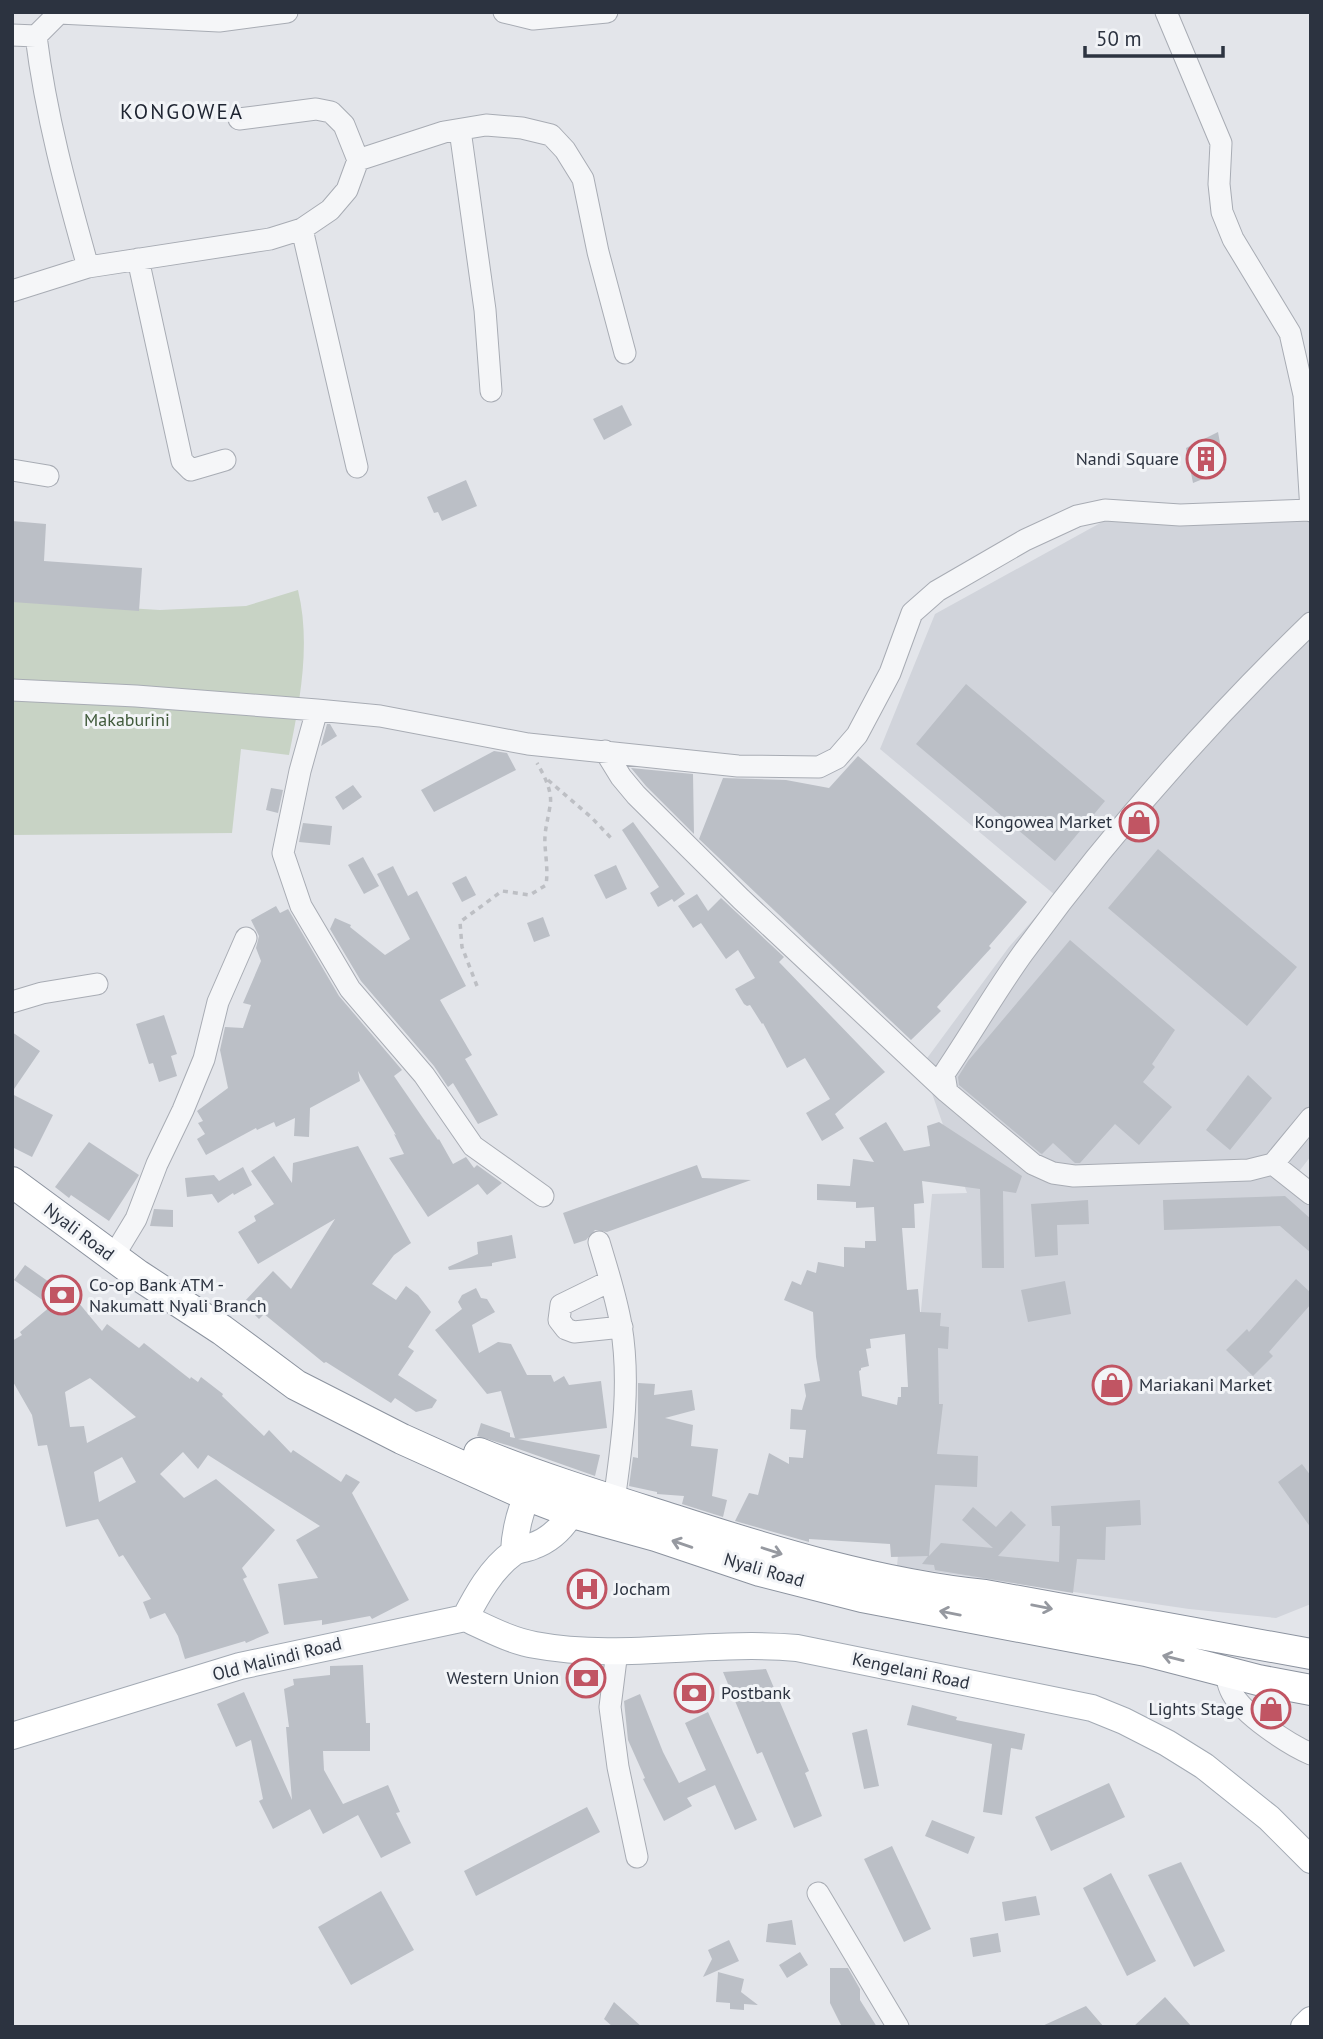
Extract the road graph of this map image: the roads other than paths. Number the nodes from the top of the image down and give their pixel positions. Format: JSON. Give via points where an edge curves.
{"nodes":[{"id":1,"x":287,"y":12,"type":"edge"},
{"id":2,"x":504,"y":12,"type":"edge"},
{"id":3,"x":607,"y":12,"type":"edge"},
{"id":4,"x":1166,"y":12,"type":"edge"},
{"id":5,"x":108,"y":14,"type":"edge"},
{"id":6,"x":12,"y":35,"type":"edge"},
{"id":7,"x":36,"y":36,"type":"junction"},
{"id":8,"x":239,"y":119,"type":"dead end"},
{"id":9,"x":460,"y":130,"type":"junction"},
{"id":10,"x":358,"y":160,"type":"junction"},
{"id":11,"x":302,"y":229,"type":"junction"},
{"id":12,"x":138,"y":259,"type":"junction"},
{"id":13,"x":88,"y":267,"type":"junction"},
{"id":14,"x":12,"y":291,"type":"edge"},
{"id":15,"x":625,"y":353,"type":"dead end"},
{"id":16,"x":491,"y":391,"type":"dead end"},
{"id":17,"x":225,"y":460,"type":"dead end"},
{"id":18,"x":357,"y":467,"type":"dead end"},
{"id":19,"x":12,"y":470,"type":"edge"},
{"id":20,"x":48,"y":476,"type":"dead end"},
{"id":21,"x":1310,"y":510,"type":"edge"},
{"id":22,"x":1311,"y":623,"type":"edge"},
{"id":23,"x":12,"y":690,"type":"edge"},
{"id":24,"x":317,"y":710,"type":"junction"},
{"id":25,"x":605,"y":751,"type":"junction"},
{"id":26,"x":246,"y":938,"type":"dead end"},
{"id":27,"x":97,"y":984,"type":"dead end"},
{"id":28,"x":12,"y":1002,"type":"edge"},
{"id":29,"x":947,"y":1092,"type":"junction"},
{"id":30,"x":1311,"y":1118,"type":"edge"},
{"id":31,"x":1273,"y":1164,"type":"junction"},
{"id":32,"x":12,"y":1182,"type":"edge"},
{"id":33,"x":1311,"y":1194,"type":"edge"},
{"id":34,"x":544,"y":1196,"type":"dead end"},
{"id":35,"x":599,"y":1242,"type":"dead end"},
{"id":36,"x":113,"y":1257,"type":"junction"},
{"id":37,"x":610,"y":1281,"type":"junction"},
{"id":38,"x":622,"y":1327,"type":"junction"},
{"id":39,"x":531,"y":1486,"type":"junction"},
{"id":40,"x":614,"y":1501,"type":"junction"},
{"id":41,"x":577,"y":1502,"type":"junction"},
{"id":42,"x":514,"y":1552,"type":"junction"},
{"id":43,"x":465,"y":1618,"type":"junction"},
{"id":44,"x":1303,"y":1649,"type":"edge"},
{"id":45,"x":617,"y":1651,"type":"junction"},
{"id":46,"x":1225,"y":1671,"type":"junction"},
{"id":47,"x":1311,"y":1690,"type":"edge"},
{"id":48,"x":12,"y":1736,"type":"edge"},
{"id":49,"x":1311,"y":1754,"type":"edge"},
{"id":50,"x":637,"y":1857,"type":"dead end"},
{"id":51,"x":1311,"y":1860,"type":"edge"},
{"id":52,"x":818,"y":1893,"type":"dead end"},
{"id":53,"x":1311,"y":2020,"type":"edge"},
{"id":54,"x":898,"y":2027,"type":"edge"},
{"id":55,"x":1304,"y":2027,"type":"edge"}],
"edges":[{"from":1,"to":5,"type":"street","via":[[219,21]]},
{"from":2,"to":3,"type":"street","via":[[533,19]]},
{"from":4,"to":21,"type":"street","via":[[1221,144],[1222,212],[1233,239],[1290,332],[1304,395]]},
{"from":5,"to":7,"type":"street","via":[[59,13]]},
{"from":6,"to":7,"type":"street"},
{"from":7,"to":13,"type":"street","via":[[60,172]]},
{"from":8,"to":10,"type":"street","via":[[316,109],[331,112],[344,125]]},
{"from":9,"to":10,"type":"street"},
{"from":9,"to":15,"type":"street","via":[[486,125],[522,128],[551,135],[565,150],[583,179]]},
{"from":9,"to":16,"type":"street","via":[[485,310]]},
{"from":10,"to":11,"type":"street","via":[[347,190],[330,210]]},
{"from":11,"to":12,"type":"street","via":[[270,239]]},
{"from":11,"to":18,"type":"street"},
{"from":12,"to":13,"type":"street"},
{"from":12,"to":17,"type":"street","via":[[182,461],[191,470]]},
{"from":13,"to":14,"type":"street"},
{"from":19,"to":20,"type":"street"},
{"from":21,"to":25,"type":"street","via":[[1180,515],[1105,510],[1077,516],[1025,540],[937,591],[912,613],[890,674],[857,735],[837,758],[819,767],[738,766]]},
{"from":22,"to":29,"type":"street","via":[[1173,766],[1060,905],[944,1074]]},
{"from":23,"to":24,"type":"street"},
{"from":24,"to":25,"type":"street","via":[[380,716],[528,744]]},
{"from":24,"to":34,"type":"street","via":[[283,853],[302,906],[350,989],[424,1075],[473,1146]]},
{"from":25,"to":29,"type":"street","via":[[645,804]]},
{"from":26,"to":36,"type":"street","via":[[218,1002],[204,1059],[183,1110],[136,1219]]},
{"from":27,"to":28,"type":"street"},
{"from":29,"to":31,"type":"street","via":[[1033,1164],[1053,1172],[1074,1176],[1235,1170]]},
{"from":30,"to":31,"type":"street"},
{"from":31,"to":33,"type":"street"},
{"from":32,"to":36,"type":"highway","name":"Nyali Road"},
{"from":35,"to":37,"type":"street"},
{"from":36,"to":39,"type":"highway","name":"Nyali Road","via":[[252,1351],[436,1436]]},
{"from":37,"to":38,"type":"street"},
{"from":37,"to":38,"type":"street","via":[[561,1305],[559,1320],[575,1332]]},
{"from":38,"to":40,"type":"street","via":[[625,1419]]},
{"from":39,"to":41,"type":"highway","name":"Nyali Road"},
{"from":39,"to":42,"type":"main road","via":[[515,1534]]},
{"from":40,"to":41,"type":"highway","name":"Nyali Road"},
{"from":40,"to":44,"type":"highway","name":"Nyali Road","one_way":true,"via":[[790,1557],[935,1590]]},
{"from":41,"to":42,"type":"main road","via":[[542,1542]]},
{"from":46,"to":41,"type":"highway","name":"Nyali Road","one_way":true,"via":[[1146,1651],[862,1597],[761,1571],[656,1536]]},
{"from":42,"to":43,"type":"main road","via":[[482,1586]]},
{"from":43,"to":45,"type":"main road","name":"Kengelani Road","via":[[533,1645]]},
{"from":43,"to":48,"type":"main road","name":"Old Malindi Road","via":[[240,1666]]},
{"from":45,"to":50,"type":"street","via":[[610,1707]]},
{"from":45,"to":51,"type":"main road","name":"Kengelani Road","via":[[704,1646],[797,1648],[1092,1708],[1144,1730],[1204,1766],[1269,1818]]},
{"from":46,"to":47,"type":"highway","name":"Nyali Road"},
{"from":46,"to":49,"type":"street","via":[[1239,1703]]},
{"from":52,"to":54,"type":"street"},
{"from":53,"to":55,"type":"main road"}]}
